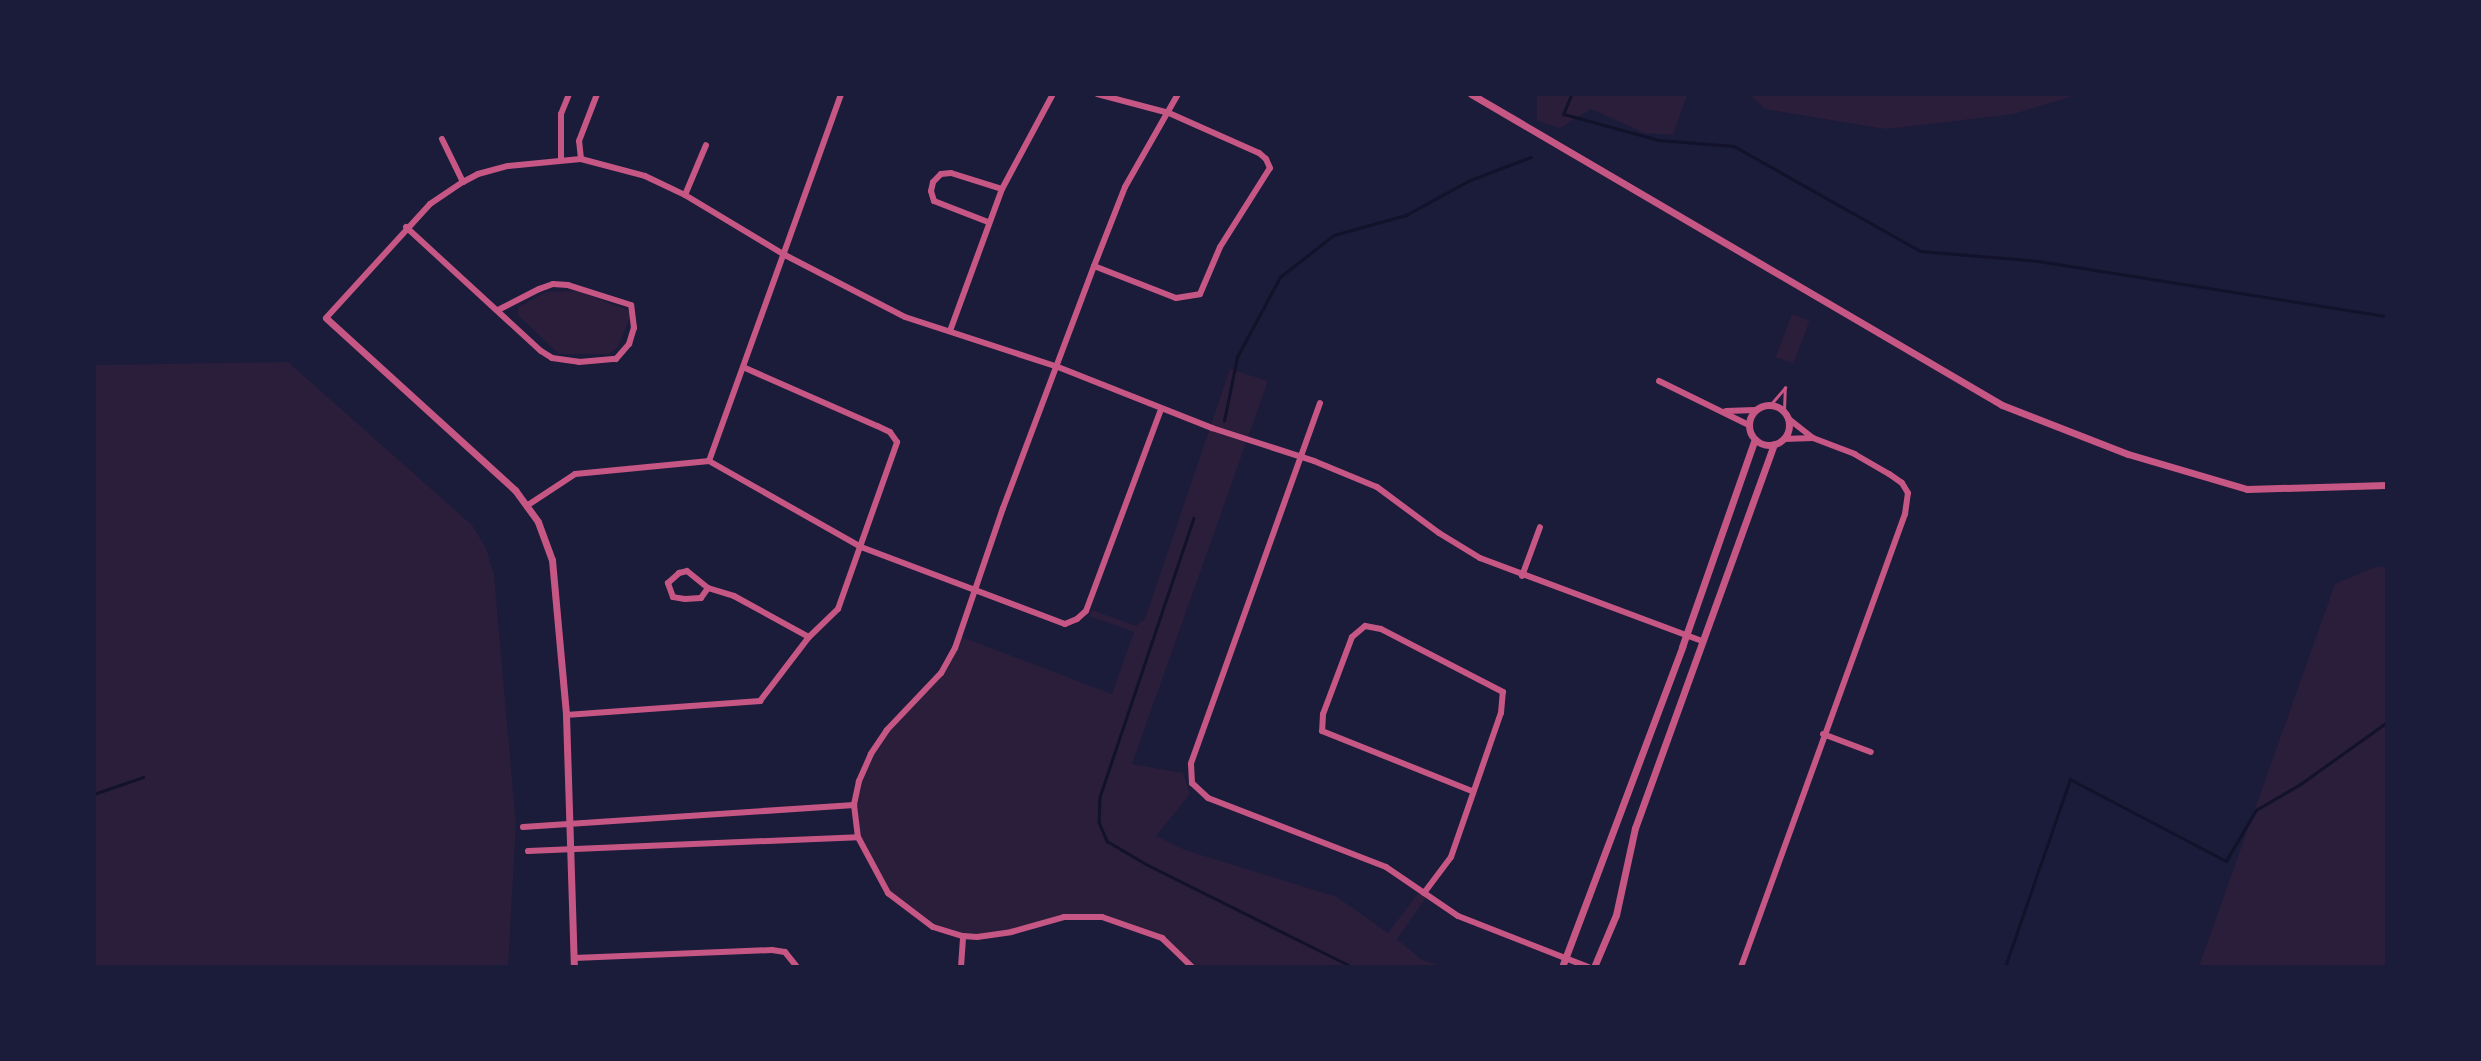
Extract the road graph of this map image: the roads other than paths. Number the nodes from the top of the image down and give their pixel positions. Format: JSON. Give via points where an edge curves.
{"nodes":[{"id":1,"x":569,"y":94,"type":"edge"},
{"id":2,"x":597,"y":94,"type":"edge"},
{"id":3,"x":841,"y":94,"type":"edge"},
{"id":4,"x":1053,"y":94,"type":"edge"},
{"id":5,"x":1097,"y":94,"type":"edge"},
{"id":6,"x":1178,"y":94,"type":"edge"},
{"id":7,"x":1471,"y":94,"type":"edge"},
{"id":8,"x":1170,"y":113,"type":"junction"},
{"id":9,"x":442,"y":139,"type":"dead end"},
{"id":10,"x":706,"y":145,"type":"dead end"},
{"id":11,"x":561,"y":158,"type":"junction"},
{"id":12,"x":581,"y":159,"type":"junction"},
{"id":13,"x":463,"y":182,"type":"junction"},
{"id":14,"x":1002,"y":190,"type":"junction"},
{"id":15,"x":685,"y":195,"type":"junction"},
{"id":16,"x":988,"y":222,"type":"junction"},
{"id":17,"x":406,"y":227,"type":"junction"},
{"id":18,"x":783,"y":254,"type":"junction"},
{"id":19,"x":1094,"y":266,"type":"junction"},
{"id":20,"x":498,"y":310,"type":"junction"},
{"id":21,"x":326,"y":318,"type":"joint"},
{"id":22,"x":950,"y":331,"type":"junction"},
{"id":23,"x":1058,"y":367,"type":"junction"},
{"id":24,"x":745,"y":368,"type":"junction"},
{"id":25,"x":1659,"y":381,"type":"dead end"},
{"id":26,"x":1320,"y":403,"type":"dead end"},
{"id":27,"x":1770,"y":405,"type":"junction"},
{"id":28,"x":1161,"y":409,"type":"junction"},
{"id":29,"x":1724,"y":411,"type":"junction"},
{"id":30,"x":1755,"y":411,"type":"junction"},
{"id":31,"x":1784,"y":411,"type":"junction"},
{"id":32,"x":1789,"y":419,"type":"junction"},
{"id":33,"x":1749,"y":425,"type":"junction"},
{"id":34,"x":1813,"y":438,"type":"junction"},
{"id":35,"x":1755,"y":439,"type":"junction"},
{"id":36,"x":1784,"y":439,"type":"junction"},
{"id":37,"x":1774,"y":444,"type":"junction"},
{"id":38,"x":1302,"y":457,"type":"junction"},
{"id":39,"x":709,"y":461,"type":"junction"},
{"id":40,"x":2386,"y":485,"type":"edge"},
{"id":41,"x":528,"y":505,"type":"junction"},
{"id":42,"x":1540,"y":527,"type":"dead end"},
{"id":43,"x":861,"y":547,"type":"junction"},
{"id":44,"x":1522,"y":576,"type":"junction"},
{"id":45,"x":708,"y":588,"type":"junction"},
{"id":46,"x":974,"y":588,"type":"junction"},
{"id":47,"x":1686,"y":635,"type":"junction"},
{"id":48,"x":809,"y":637,"type":"junction"},
{"id":49,"x":1702,"y":641,"type":"junction"},
{"id":50,"x":566,"y":715,"type":"junction"},
{"id":51,"x":1823,"y":734,"type":"junction"},
{"id":52,"x":1871,"y":752,"type":"dead end"},
{"id":53,"x":1472,"y":791,"type":"junction"},
{"id":54,"x":854,"y":806,"type":"junction"},
{"id":55,"x":569,"y":824,"type":"junction"},
{"id":56,"x":523,"y":827,"type":"dead end"},
{"id":57,"x":858,"y":837,"type":"junction"},
{"id":58,"x":570,"y":849,"type":"junction"},
{"id":59,"x":528,"y":851,"type":"dead end"},
{"id":60,"x":1424,"y":893,"type":"junction"},
{"id":61,"x":963,"y":936,"type":"junction"},
{"id":62,"x":1565,"y":957,"type":"junction"},
{"id":63,"x":574,"y":962,"type":"edge"},
{"id":64,"x":797,"y":967,"type":"edge"},
{"id":65,"x":961,"y":967,"type":"edge"},
{"id":66,"x":1192,"y":967,"type":"edge"},
{"id":67,"x":1562,"y":967,"type":"edge"},
{"id":68,"x":1588,"y":967,"type":"edge"},
{"id":69,"x":1594,"y":967,"type":"edge"},
{"id":70,"x":1741,"y":967,"type":"edge"}],
"edges":[{"from":1,"to":11,"type":"street","via":[[561,114]]},
{"from":2,"to":12,"type":"street","via":[[579,141]]},
{"from":3,"to":18,"type":"street"},
{"from":4,"to":14,"type":"street"},
{"from":5,"to":8,"type":"street"},
{"from":6,"to":8,"type":"street"},
{"from":7,"to":40,"type":"street","via":[[2002,405],[2128,454],[2247,489]]},
{"from":8,"to":19,"type":"street","via":[[1125,187]]},
{"from":8,"to":19,"type":"street","via":[[1259,153],[1270,168],[1220,247],[1200,293],[1176,298]]},
{"from":9,"to":13,"type":"street"},
{"from":10,"to":15,"type":"street"},
{"from":11,"to":12,"type":"street"},
{"from":11,"to":13,"type":"street","via":[[488,171]]},
{"from":12,"to":15,"type":"street","via":[[645,176]]},
{"from":13,"to":17,"type":"street"},
{"from":14,"to":16,"type":"street"},
{"from":14,"to":16,"type":"street","via":[[951,173],[941,174],[933,182],[934,201]]},
{"from":15,"to":18,"type":"street"},
{"from":16,"to":22,"type":"street"},
{"from":17,"to":20,"type":"street"},
{"from":17,"to":21,"type":"street"},
{"from":18,"to":22,"type":"street","via":[[905,317]]},
{"from":18,"to":24,"type":"street"},
{"from":19,"to":23,"type":"street"},
{"from":20,"to":20,"type":"street","via":[[552,358],[579,362],[616,359],[629,344],[634,328],[631,305],[568,285],[553,284]]},
{"from":21,"to":41,"type":"street"},
{"from":22,"to":23,"type":"street"},
{"from":23,"to":28,"type":"street"},
{"from":23,"to":46,"type":"street"},
{"from":24,"to":39,"type":"street"},
{"from":24,"to":43,"type":"street","via":[[890,432],[897,443]]},
{"from":25,"to":29,"type":"street"},
{"from":26,"to":38,"type":"street"},
{"from":27,"to":30,"type":"street"},
{"from":27,"to":31,"type":"street"},
{"from":27,"to":31,"type":"lane","via":[[1785,388]]},
{"from":28,"to":38,"type":"street"},
{"from":28,"to":46,"type":"street","via":[[1086,611],[1077,620],[1065,624]]},
{"from":29,"to":30,"type":"street"},
{"from":29,"to":33,"type":"street"},
{"from":30,"to":33,"type":"street"},
{"from":31,"to":32,"type":"street"},
{"from":32,"to":34,"type":"street"},
{"from":32,"to":36,"type":"street"},
{"from":33,"to":35,"type":"street"},
{"from":34,"to":36,"type":"street"},
{"from":34,"to":51,"type":"street","via":[[1855,454],[1902,483],[1908,493],[1905,514]]},
{"from":35,"to":37,"type":"street"},
{"from":35,"to":47,"type":"street"},
{"from":36,"to":37,"type":"street"},
{"from":37,"to":49,"type":"street"},
{"from":38,"to":44,"type":"street","via":[[1377,487],[1449,539]]},
{"from":38,"to":60,"type":"street","via":[[1191,764],[1192,783],[1208,798],[1386,867]]},
{"from":39,"to":41,"type":"street","via":[[575,474]]},
{"from":39,"to":43,"type":"street"},
{"from":41,"to":50,"type":"street","via":[[552,560]]},
{"from":42,"to":44,"type":"street"},
{"from":43,"to":46,"type":"street"},
{"from":43,"to":48,"type":"street","via":[[838,610]]},
{"from":44,"to":47,"type":"street"},
{"from":45,"to":45,"type":"street","via":[[687,571],[668,583],[673,597],[685,599],[701,598]]},
{"from":45,"to":48,"type":"street","via":[[734,596]]},
{"from":46,"to":54,"type":"street","via":[[955,648],[941,673],[887,730],[871,754]]},
{"from":47,"to":49,"type":"street"},
{"from":47,"to":62,"type":"street"},
{"from":48,"to":50,"type":"street","via":[[760,701]]},
{"from":49,"to":69,"type":"street","via":[[1635,828],[1616,915]]},
{"from":50,"to":55,"type":"street"},
{"from":51,"to":52,"type":"street"},
{"from":51,"to":70,"type":"street"},
{"from":53,"to":53,"type":"street","via":[[1501,713],[1503,692],[1381,629],[1365,626],[1352,637],[1322,731]]},
{"from":53,"to":60,"type":"street","via":[[1451,857]]},
{"from":54,"to":55,"type":"street"},
{"from":54,"to":57,"type":"street"},
{"from":55,"to":56,"type":"street"},
{"from":55,"to":58,"type":"street"},
{"from":57,"to":58,"type":"street"},
{"from":57,"to":61,"type":"street","via":[[888,893],[933,927]]},
{"from":58,"to":59,"type":"street"},
{"from":58,"to":63,"type":"street"},
{"from":60,"to":62,"type":"street","via":[[1458,916]]},
{"from":61,"to":65,"type":"street"},
{"from":61,"to":66,"type":"street","via":[[1011,932],[1064,917],[1102,917],[1163,938]]},
{"from":62,"to":67,"type":"street"},
{"from":62,"to":68,"type":"street"},
{"from":63,"to":64,"type":"street","via":[[772,950],[785,952]]}]}
